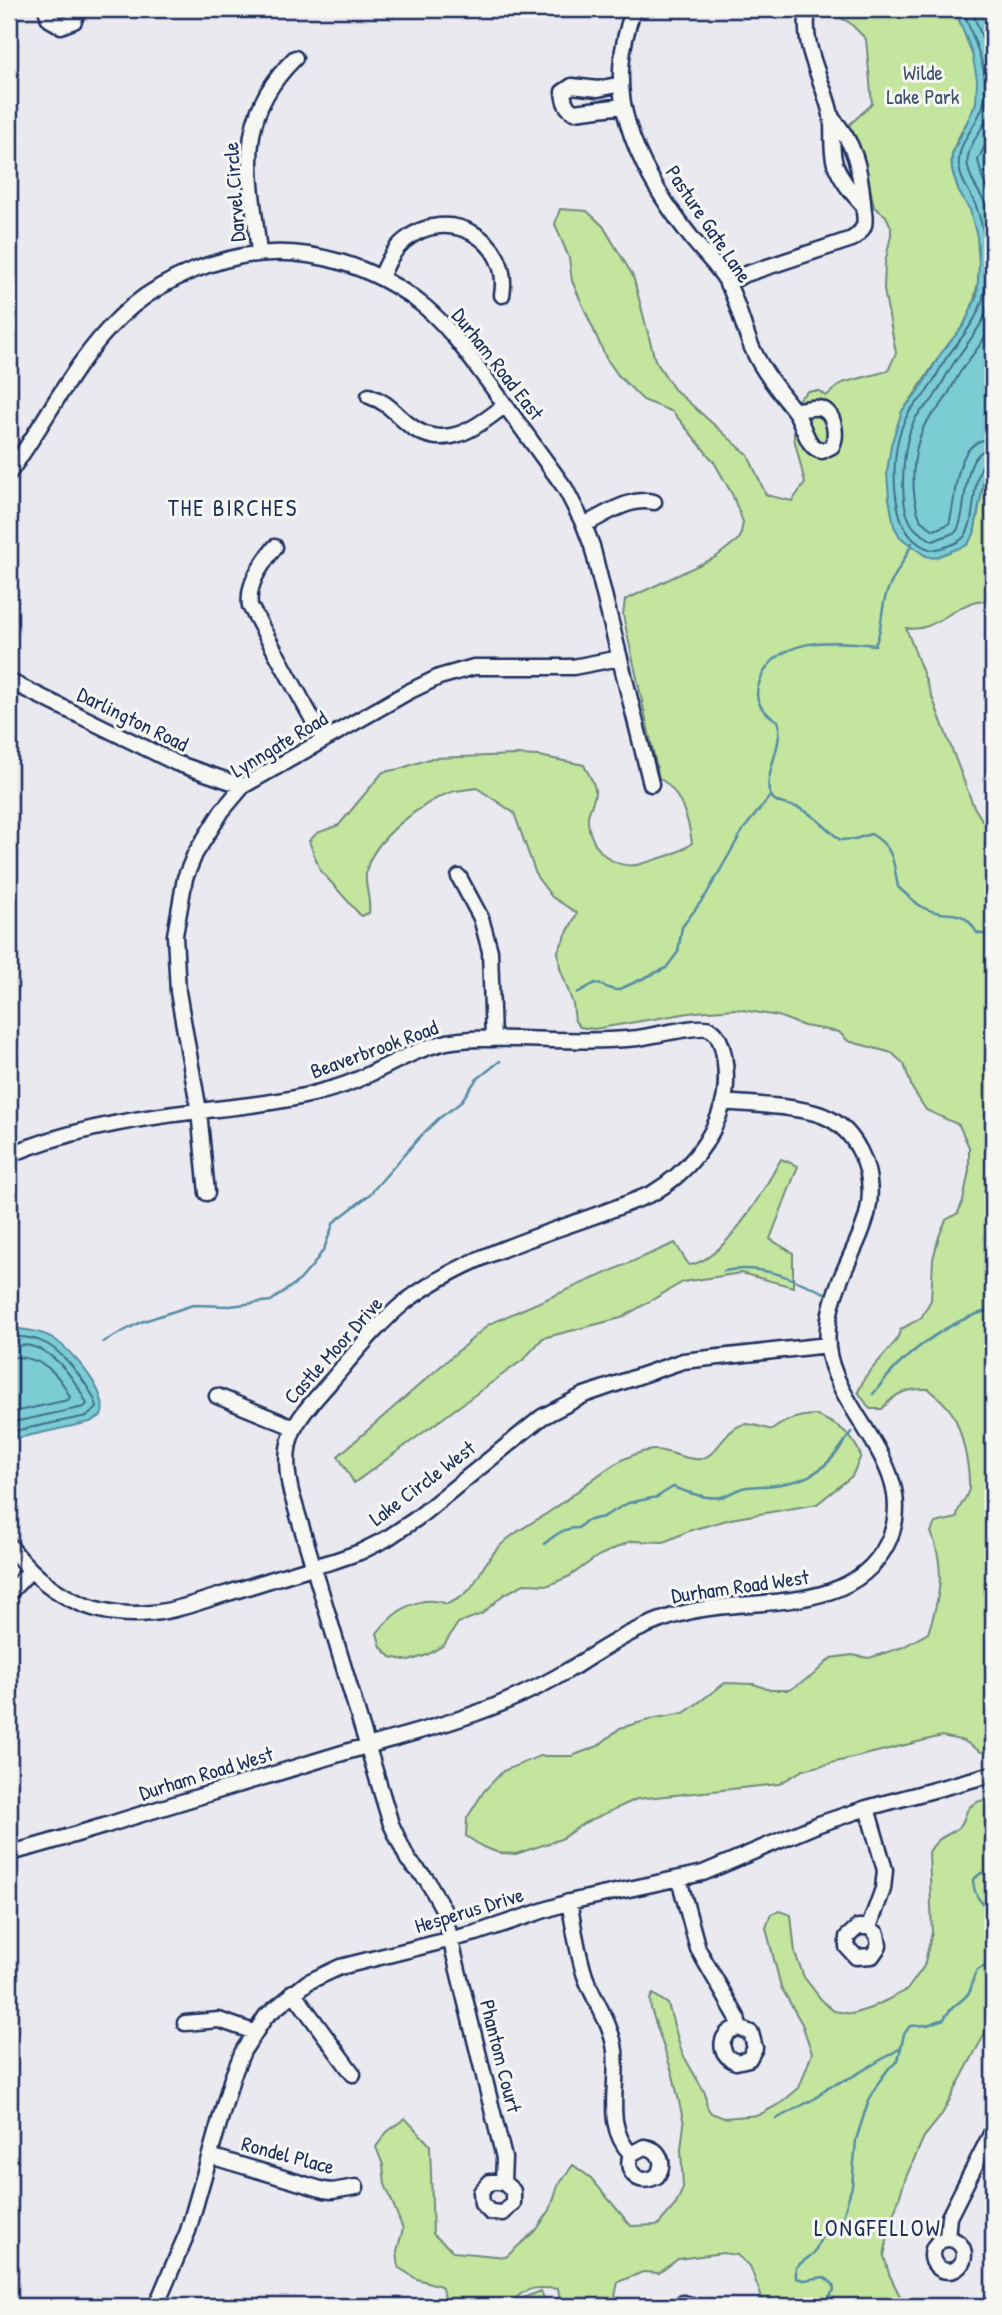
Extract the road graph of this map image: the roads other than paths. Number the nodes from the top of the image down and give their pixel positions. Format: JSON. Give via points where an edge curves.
{"nodes":[{"id":1,"x":46,"y":9,"type":"edge"},
{"id":2,"x":78,"y":9,"type":"edge"},
{"id":3,"x":634,"y":9,"type":"edge"},
{"id":4,"x":808,"y":9,"type":"edge"},
{"id":5,"x":295,"y":58,"type":"dead end"},
{"id":6,"x":621,"y":84,"type":"junction"},
{"id":7,"x":623,"y":106,"type":"junction"},
{"id":8,"x":831,"y":117,"type":"junction"},
{"id":9,"x":863,"y":205,"type":"junction"},
{"id":10,"x":259,"y":253,"type":"junction"},
{"id":11,"x":380,"y":278,"type":"junction"},
{"id":12,"x":727,"y":284,"type":"junction"},
{"id":13,"x":502,"y":295,"type":"dead end"},
{"id":14,"x":369,"y":396,"type":"dead end"},
{"id":15,"x":505,"y":405,"type":"junction"},
{"id":16,"x":794,"y":410,"type":"dead end"},
{"id":17,"x":9,"y":473,"type":"edge"},
{"id":18,"x":654,"y":502,"type":"dead end"},
{"id":19,"x":584,"y":525,"type":"junction"},
{"id":20,"x":275,"y":547,"type":"dead end"},
{"id":21,"x":620,"y":657,"type":"junction"},
{"id":22,"x":9,"y":681,"type":"edge"},
{"id":23,"x":324,"y":740,"type":"junction"},
{"id":24,"x":651,"y":784,"type":"dead end"},
{"id":25,"x":243,"y":786,"type":"junction"},
{"id":26,"x":459,"y":877,"type":"dead end"},
{"id":27,"x":715,"y":1033,"type":"joint"},
{"id":28,"x":493,"y":1039,"type":"junction"},
{"id":29,"x":724,"y":1102,"type":"junction"},
{"id":30,"x":199,"y":1111,"type":"junction"},
{"id":31,"x":9,"y":1155,"type":"edge"},
{"id":32,"x":207,"y":1193,"type":"dead end"},
{"id":33,"x":828,"y":1345,"type":"junction"},
{"id":34,"x":218,"y":1396,"type":"dead end"},
{"id":35,"x":293,"y":1427,"type":"junction"},
{"id":36,"x":9,"y":1545,"type":"edge"},
{"id":37,"x":314,"y":1567,"type":"junction"},
{"id":38,"x":30,"y":1571,"type":"junction"},
{"id":39,"x":9,"y":1593,"type":"edge"},
{"id":40,"x":368,"y":1746,"type":"junction"},
{"id":41,"x":993,"y":1773,"type":"edge"},
{"id":42,"x":867,"y":1808,"type":"junction"},
{"id":43,"x":9,"y":1853,"type":"edge"},
{"id":44,"x":680,"y":1879,"type":"junction"},
{"id":45,"x":569,"y":1902,"type":"junction"},
{"id":46,"x":869,"y":1927,"type":"dead end"},
{"id":47,"x":451,"y":1940,"type":"junction"},
{"id":48,"x":293,"y":1992,"type":"junction"},
{"id":49,"x":185,"y":2023,"type":"dead end"},
{"id":50,"x":739,"y":2028,"type":"dead end"},
{"id":51,"x":254,"y":2032,"type":"junction"},
{"id":52,"x":353,"y":2074,"type":"dead end"},
{"id":53,"x":993,"y":2130,"type":"edge"},
{"id":54,"x":631,"y":2154,"type":"dead end"},
{"id":55,"x":210,"y":2156,"type":"junction"},
{"id":56,"x":503,"y":2182,"type":"dead end"},
{"id":57,"x":356,"y":2187,"type":"dead end"},
{"id":58,"x":947,"y":2238,"type":"dead end"},
{"id":59,"x":156,"y":2306,"type":"edge"},
{"id":60,"x":676,"y":2306,"type":"edge"},
{"id":61,"x":695,"y":2306,"type":"edge"}],
"edges":[{"from":1,"to":2,"type":"street","via":[[49,19],[61,26],[74,21]]},
{"from":3,"to":6,"type":"street","name":"Pasture Gate Lane","via":[[624,43]]},
{"from":4,"to":8,"type":"street","via":[[807,42]]},
{"from":5,"to":10,"type":"street","name":"Darvel Circle","via":[[273,80],[251,133]]},
{"from":6,"to":7,"type":"street","name":"Pasture Gate Lane"},
{"from":6,"to":7,"type":"street","via":[[606,89],[572,86],[563,92],[574,112]]},
{"from":7,"to":12,"type":"street","name":"Pasture Gate Lane","via":[[656,187]]},
{"from":8,"to":9,"type":"street","via":[[856,154]]},
{"from":8,"to":9,"type":"street","via":[[835,162]]},
{"from":9,"to":12,"type":"street","via":[[866,221],[852,239]]},
{"from":10,"to":11,"type":"street","name":"Durham Road East","via":[[328,258]]},
{"from":10,"to":17,"type":"street","name":"Durham Road East","via":[[205,266],[139,301],[100,339]]},
{"from":11,"to":13,"type":"street","via":[[391,254],[407,239],[428,228],[451,226],[474,233],[491,248],[503,277]]},
{"from":11,"to":15,"type":"street","name":"Durham Road East","via":[[443,324]]},
{"from":12,"to":16,"type":"street","name":"Pasture Gate Lane","via":[[765,373]]},
{"from":14,"to":15,"type":"street","via":[[384,401],[411,427],[435,436],[470,431]]},
{"from":15,"to":19,"type":"street","name":"Durham Road East","via":[[565,488]]},
{"from":18,"to":19,"type":"street","via":[[626,504]]},
{"from":19,"to":21,"type":"street","name":"Durham Road East"},
{"from":20,"to":23,"type":"street","via":[[250,587],[250,606]]},
{"from":21,"to":23,"type":"street","name":"Lynngate Road","via":[[573,667],[490,666],[456,671],[423,684]]},
{"from":21,"to":24,"type":"street","name":"Durham Road East"},
{"from":22,"to":25,"type":"street","name":"Darlington Road","via":[[176,763]]},
{"from":23,"to":25,"type":"street","name":"Lynngate Road"},
{"from":25,"to":30,"type":"street","name":"Lynngate Road","via":[[195,854],[179,906],[178,992]]},
{"from":26,"to":28,"type":"street","via":[[486,934],[492,969]]},
{"from":27,"to":28,"type":"street","name":"Beaverbrook Road","via":[[699,1027],[613,1040]]},
{"from":27,"to":29,"type":"street","name":"Castle Moor Drive","via":[[724,1062]]},
{"from":28,"to":30,"type":"street","name":"Beaverbrook Road","via":[[429,1047],[319,1093]]},
{"from":29,"to":33,"type":"street","name":"Durham Road West","via":[[799,1110],[827,1118],[852,1139],[860,1153],[870,1184],[867,1216],[836,1289]]},
{"from":29,"to":35,"type":"street","name":"Castle Moor Drive","via":[[700,1150],[672,1182],[628,1204],[478,1261],[424,1289],[382,1323]]},
{"from":30,"to":31,"type":"street","name":"Beaverbrook Road","via":[[99,1128]]},
{"from":30,"to":32,"type":"street","name":"Lynngate Road"},
{"from":33,"to":37,"type":"street","name":"Lake Circle West","via":[[683,1361],[584,1395],[542,1417],[386,1539]]},
{"from":33,"to":40,"type":"street","name":"Durham Road West","via":[[841,1386],[886,1464],[895,1496],[892,1531],[870,1569],[849,1585],[824,1595],[720,1606],[650,1623],[496,1706]]},
{"from":34,"to":35,"type":"street"},
{"from":35,"to":37,"type":"street","name":"Castle Moor Drive","via":[[288,1479]]},
{"from":36,"to":38,"type":"street","name":"Lake Circle West"},
{"from":37,"to":38,"type":"street","name":"Lake Circle West","via":[[175,1609],[135,1614],[76,1602]]},
{"from":37,"to":40,"type":"street","name":"Castle Moor Drive"},
{"from":38,"to":39,"type":"street"},
{"from":40,"to":43,"type":"street","name":"Durham Road West"},
{"from":40,"to":47,"type":"street","name":"Castle Moor Drive","via":[[399,1845],[436,1892]]},
{"from":41,"to":42,"type":"street","name":"Hesperus Drive"},
{"from":42,"to":44,"type":"street","name":"Hesperus Drive"},
{"from":42,"to":46,"type":"street","via":[[885,1870]]},
{"from":44,"to":45,"type":"street","name":"Hesperus Drive"},
{"from":44,"to":50,"type":"street","via":[[698,1950],[732,2007]]},
{"from":45,"to":47,"type":"street","name":"Hesperus Drive"},
{"from":45,"to":54,"type":"street","via":[[586,1977],[612,2037],[616,2057],[614,2122],[619,2139]]},
{"from":47,"to":48,"type":"street","name":"Hesperus Drive","via":[[340,1967]]},
{"from":47,"to":56,"type":"street","name":"Phantom Court","via":[[504,2158]]},
{"from":48,"to":51,"type":"street","name":"Hesperus Drive"},
{"from":48,"to":52,"type":"street"},
{"from":49,"to":51,"type":"street","via":[[219,2020]]},
{"from":51,"to":55,"type":"street","name":"Hesperus Drive","via":[[232,2078]]},
{"from":53,"to":58,"type":"street","via":[[949,2217]]},
{"from":55,"to":57,"type":"street","name":"Rondel Place","via":[[324,2190]]},
{"from":55,"to":59,"type":"street","name":"Hesperus Drive","via":[[188,2231]]},
{"from":60,"to":61,"type":"street"}]}
